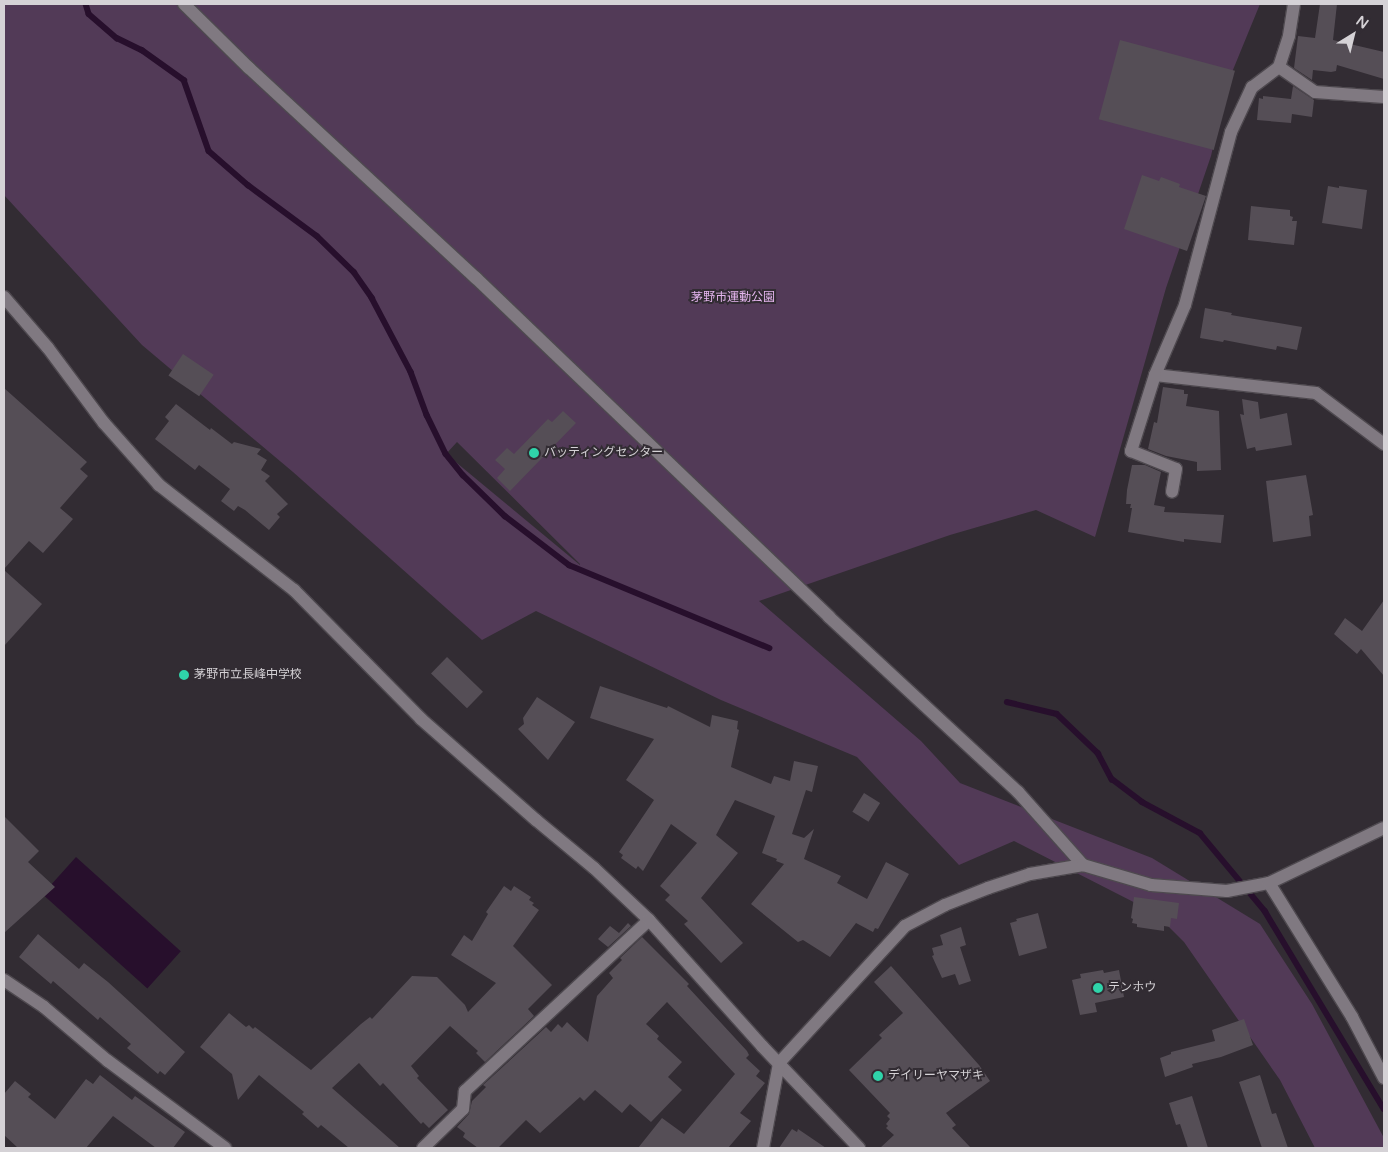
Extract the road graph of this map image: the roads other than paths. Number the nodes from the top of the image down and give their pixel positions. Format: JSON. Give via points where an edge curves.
{"nodes":[{"id":1,"x":184,"y":4,"type":"edge"},
{"id":2,"x":1294,"y":4,"type":"edge"},
{"id":3,"x":1278,"y":67,"type":"junction"},
{"id":4,"x":1384,"y":97,"type":"edge"},
{"id":5,"x":4,"y":298,"type":"edge"},
{"id":6,"x":1155,"y":376,"type":"junction"},
{"id":7,"x":1384,"y":444,"type":"edge"},
{"id":8,"x":1172,"y":492,"type":"dead end"},
{"id":9,"x":1384,"y":828,"type":"edge"},
{"id":10,"x":1083,"y":865,"type":"junction"},
{"id":11,"x":1269,"y":883,"type":"junction"},
{"id":12,"x":649,"y":920,"type":"junction"},
{"id":13,"x":4,"y":980,"type":"edge"},
{"id":14,"x":779,"y":1063,"type":"junction"},
{"id":15,"x":1384,"y":1078,"type":"edge"},
{"id":16,"x":225,"y":1148,"type":"edge"},
{"id":17,"x":423,"y":1148,"type":"edge"},
{"id":18,"x":763,"y":1148,"type":"edge"},
{"id":19,"x":859,"y":1148,"type":"edge"}],
"edges":[{"from":1,"to":10,"type":"street","via":[[248,68],[476,278],[808,598],[1018,792]]},
{"from":2,"to":3,"type":"street","via":[[1289,36]]},
{"from":3,"to":4,"type":"street","via":[[1315,92]]},
{"from":3,"to":6,"type":"street","via":[[1252,87],[1231,132],[1185,306]]},
{"from":5,"to":12,"type":"street","via":[[48,348],[104,423],[159,485],[294,590],[421,720],[594,868]]},
{"from":6,"to":7,"type":"street","via":[[1316,393]]},
{"from":6,"to":8,"type":"street","via":[[1131,451],[1176,469]]},
{"from":9,"to":11,"type":"street"},
{"from":10,"to":11,"type":"street","via":[[1151,885],[1227,892]]},
{"from":10,"to":14,"type":"street","via":[[1030,874],[988,888],[905,926]]},
{"from":11,"to":15,"type":"street","via":[[1352,1017]]},
{"from":12,"to":14,"type":"street"},
{"from":12,"to":17,"type":"street","via":[[465,1091],[463,1109]]},
{"from":13,"to":16,"type":"street","via":[[44,1007],[108,1061]]},
{"from":14,"to":18,"type":"street"},
{"from":14,"to":19,"type":"street"}]}
